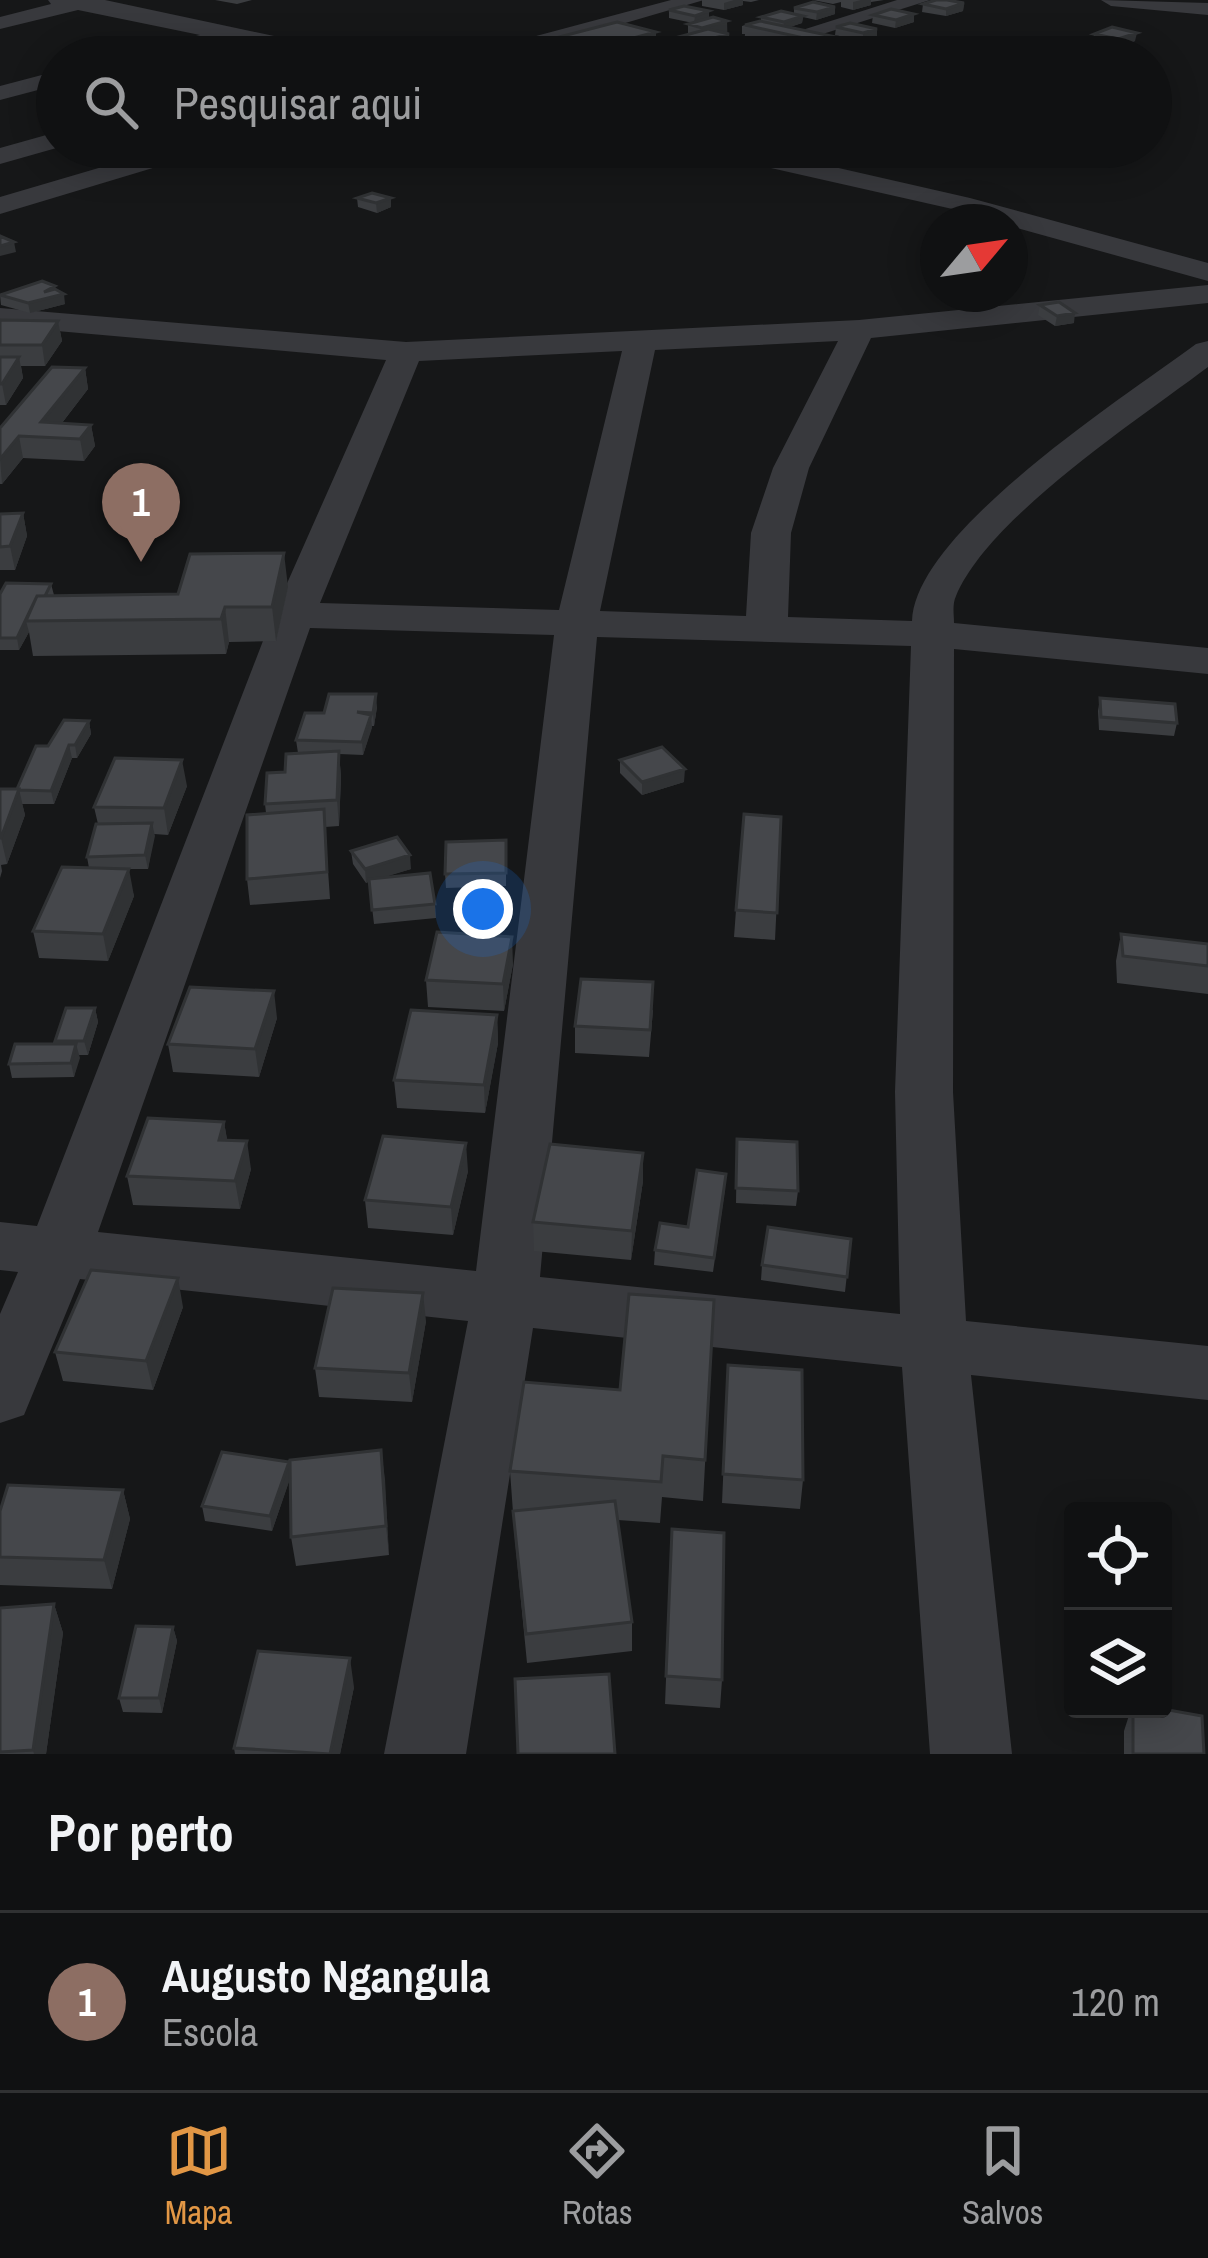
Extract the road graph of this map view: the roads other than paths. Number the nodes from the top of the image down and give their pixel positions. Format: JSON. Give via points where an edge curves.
{"nodes":[{"id":1,"x":694,"y":0,"type":"edge"},
{"id":2,"x":920,"y":0,"type":"edge"},
{"id":3,"x":1111,"y":0,"type":"edge"},
{"id":4,"x":78,"y":1,"type":"edge"},
{"id":5,"x":1140,"y":1,"type":"edge"},
{"id":6,"x":1208,"y":9,"type":"edge"},
{"id":7,"x":0,"y":23,"type":"edge"},
{"id":8,"x":227,"y":34,"type":"junction"},
{"id":9,"x":219,"y":36,"type":"edge"},
{"id":10,"x":237,"y":36,"type":"edge"},
{"id":11,"x":561,"y":36,"type":"edge"},
{"id":12,"x":795,"y":36,"type":"edge"},
{"id":13,"x":36,"y":84,"type":"edge"},
{"id":14,"x":0,"y":93,"type":"edge"},
{"id":15,"x":36,"y":146,"type":"edge"},
{"id":16,"x":0,"y":156,"type":"edge"},
{"id":17,"x":127,"y":168,"type":"edge"},
{"id":18,"x":804,"y":168,"type":"edge"},
{"id":19,"x":0,"y":206,"type":"edge"},
{"id":20,"x":1208,"y":272,"type":"edge"},
{"id":21,"x":1208,"y":293,"type":"edge"},
{"id":22,"x":3,"y":320,"type":"edge"},
{"id":23,"x":859,"y":330,"type":"junction"},
{"id":24,"x":640,"y":343,"type":"junction"},
{"id":25,"x":1208,"y":351,"type":"edge"},
{"id":26,"x":406,"y":352,"type":"junction"},
{"id":27,"x":294,"y":614,"type":"junction"},
{"id":28,"x":577,"y":622,"type":"junction"},
{"id":29,"x":766,"y":628,"type":"junction"},
{"id":30,"x":931,"y":634,"type":"junction"},
{"id":31,"x":1208,"y":661,"type":"edge"},
{"id":32,"x":30,"y":1247,"type":"edge"},
{"id":33,"x":505,"y":1298,"type":"junction"},
{"id":34,"x":934,"y":1346,"type":"junction"},
{"id":35,"x":1208,"y":1372,"type":"edge"},
{"id":36,"x":0,"y":1395,"type":"edge"},
{"id":37,"x":425,"y":1754,"type":"edge"},
{"id":38,"x":971,"y":1754,"type":"edge"}],
"edges":[{"from":1,"to":11,"type":"street"},
{"from":2,"to":12,"type":"street"},
{"from":3,"to":5,"type":"street"},
{"from":4,"to":7,"type":"street"},
{"from":4,"to":8,"type":"street"},
{"from":5,"to":6,"type":"street"},
{"from":8,"to":9,"type":"street"},
{"from":8,"to":10,"type":"street"},
{"from":13,"to":14,"type":"street"},
{"from":15,"to":16,"type":"street"},
{"from":17,"to":19,"type":"street"},
{"from":18,"to":20,"type":"street"},
{"from":21,"to":23,"type":"street"},
{"from":22,"to":26,"type":"street"},
{"from":23,"to":24,"type":"street"},
{"from":23,"to":29,"type":"street","via":[[791,468],[771,533]]},
{"from":24,"to":26,"type":"street"},
{"from":24,"to":28,"type":"street"},
{"from":25,"to":30,"type":"street","via":[[1012,502],[959,554],[934,599]]},
{"from":26,"to":27,"type":"street"},
{"from":27,"to":28,"type":"street"},
{"from":27,"to":32,"type":"street"},
{"from":28,"to":29,"type":"street"},
{"from":28,"to":33,"type":"street"},
{"from":29,"to":30,"type":"street"},
{"from":30,"to":31,"type":"street"},
{"from":30,"to":34,"type":"street","via":[[924,1092]]},
{"from":32,"to":33,"type":"street"},
{"from":32,"to":36,"type":"street"},
{"from":33,"to":34,"type":"street"},
{"from":33,"to":37,"type":"street"},
{"from":34,"to":35,"type":"street"},
{"from":34,"to":38,"type":"street"}]}
